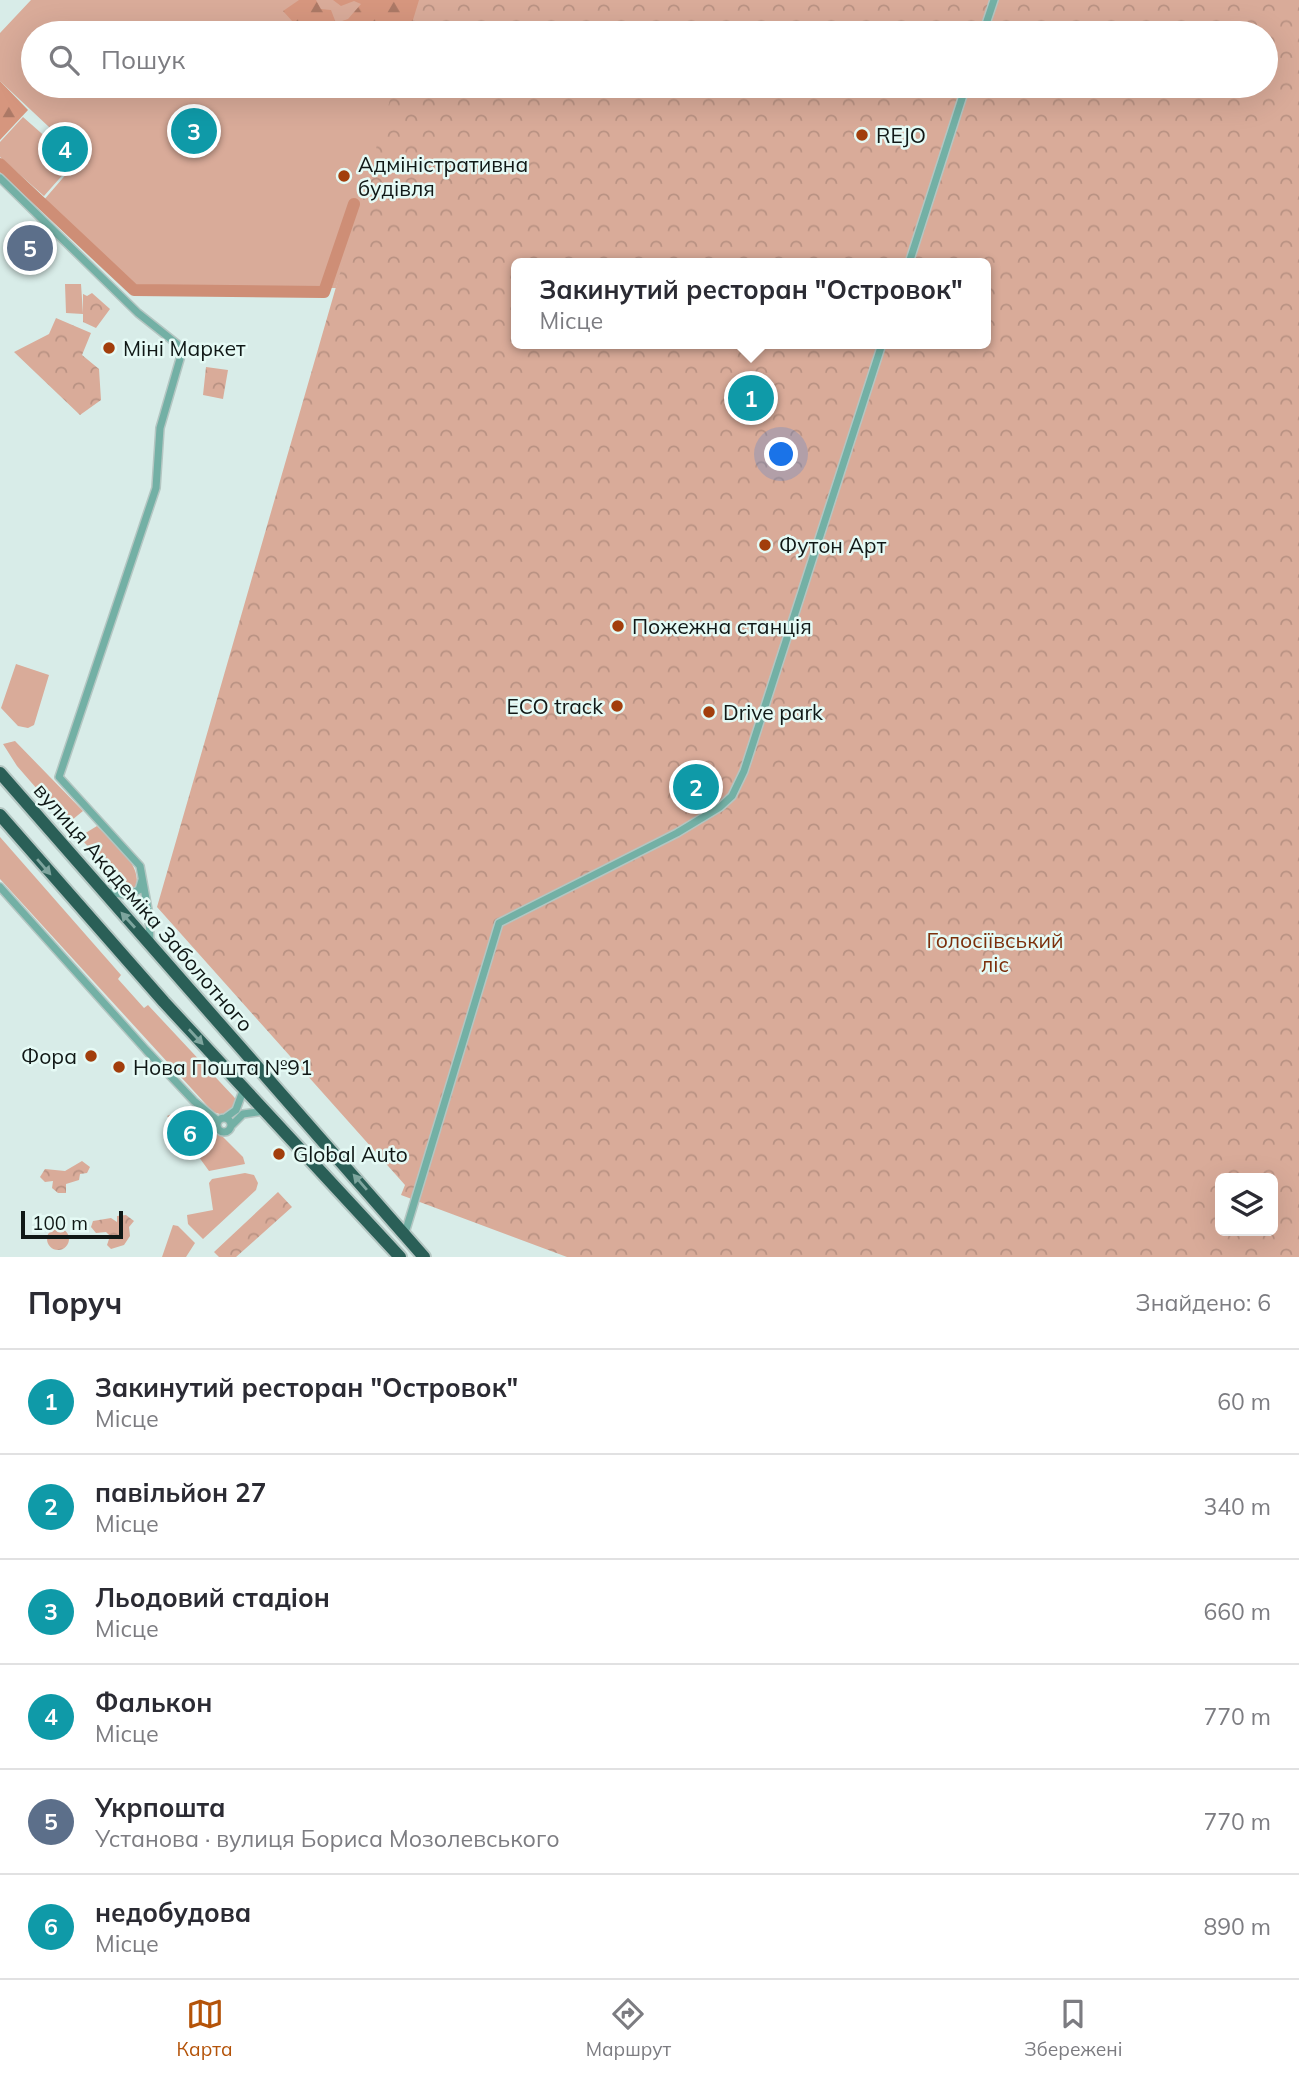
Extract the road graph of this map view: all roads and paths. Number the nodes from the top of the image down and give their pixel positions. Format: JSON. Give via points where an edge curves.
{"nodes":[{"id":1,"x":994,"y":0,"type":"edge"},
{"id":2,"x":987,"y":21,"type":"edge"},
{"id":3,"x":963,"y":98,"type":"edge"},
{"id":4,"x":0,"y":178,"type":"edge"},
{"id":5,"x":911,"y":258,"type":"edge"},
{"id":6,"x":880,"y":349,"type":"edge"},
{"id":7,"x":0,"y":773,"type":"edge"},
{"id":8,"x":0,"y":815,"type":"edge"},
{"id":9,"x":143,"y":875,"type":"junction"},
{"id":10,"x":0,"y":887,"type":"edge"},
{"id":11,"x":102,"y":891,"type":"junction"},
{"id":12,"x":150,"y":944,"type":"junction"},
{"id":13,"x":244,"y":1088,"type":"junction"},
{"id":14,"x":265,"y":1111,"type":"junction"},
{"id":15,"x":221,"y":1119,"type":"junction"},
{"id":16,"x":232,"y":1125,"type":"junction"},
{"id":17,"x":405,"y":1233,"type":"junction"},
{"id":18,"x":400,"y":1257,"type":"edge"},
{"id":19,"x":424,"y":1257,"type":"edge"}],
"edges":[{"from":1,"to":2,"type":"street"},
{"from":3,"to":5,"type":"street"},
{"from":4,"to":9,"type":"street","via":[[182,352],[160,428],[156,488],[59,777],[137,861]]},
{"from":6,"to":17,"type":"street","via":[[744,771],[732,796],[677,833],[499,923]]},
{"from":7,"to":11,"type":"highway","name":"вулиця Академіка Заболотного"},
{"from":8,"to":13,"type":"highway","one_way":true},
{"from":9,"to":11,"type":"street","via":[[135,892]]},
{"from":9,"to":12,"type":"street"},
{"from":10,"to":15,"type":"street","via":[[194,1101]]},
{"from":12,"to":11,"type":"highway","name":"вулиця Академіка Заболотного","one_way":true},
{"from":17,"to":12,"type":"highway","name":"вулиця Академіка Заболотного","one_way":true},
{"from":13,"to":14,"type":"highway"},
{"from":13,"to":15,"type":"street","via":[[236,1110]]},
{"from":14,"to":16,"type":"street","via":[[243,1114]]},
{"from":14,"to":18,"type":"highway"},
{"from":15,"to":16,"type":"street"},
{"from":15,"to":16,"type":"street","via":[[218,1128],[224,1132]]},
{"from":17,"to":19,"type":"highway","name":"вулиця Академіка Заболотного"}]}
